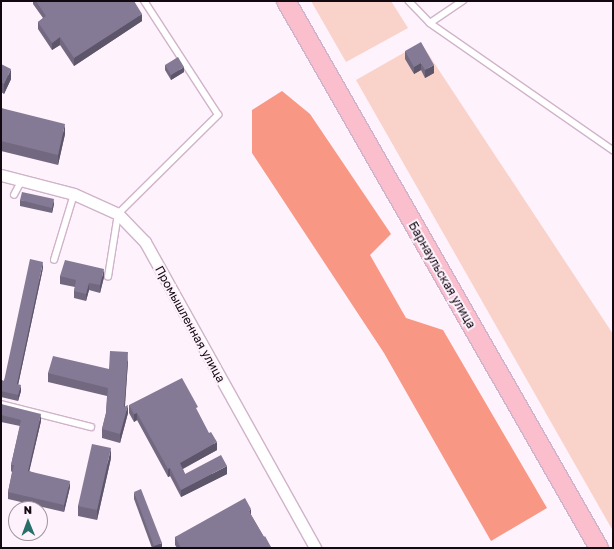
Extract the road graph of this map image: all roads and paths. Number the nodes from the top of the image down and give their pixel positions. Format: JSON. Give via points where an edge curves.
{"nodes":[{"id":1,"x":144,"y":1,"type":"edge"},
{"id":2,"x":410,"y":1,"type":"edge"},
{"id":3,"x":463,"y":1,"type":"edge"},
{"id":4,"x":286,"y":4,"type":"edge"},
{"id":5,"x":430,"y":23,"type":"junction"},
{"id":6,"x":613,"y":150,"type":"edge"},
{"id":7,"x":1,"y":175,"type":"edge"},
{"id":8,"x":22,"y":180,"type":"junction"},
{"id":9,"x":74,"y":194,"type":"junction"},
{"id":10,"x":14,"y":195,"type":"dead end"},
{"id":11,"x":118,"y":214,"type":"junction"},
{"id":12,"x":54,"y":260,"type":"dead end"},
{"id":13,"x":108,"y":277,"type":"dead end"},
{"id":14,"x":1,"y":404,"type":"edge"},
{"id":15,"x":91,"y":427,"type":"dead end"},
{"id":16,"x":315,"y":548,"type":"edge"},
{"id":17,"x":599,"y":548,"type":"edge"}],
"edges":[{"from":1,"to":11,"type":"lane","via":[[218,115]]},
{"from":2,"to":5,"type":"lane"},
{"from":3,"to":5,"type":"lane"},
{"from":4,"to":17,"type":"highway","name":"Барнаульская улица"},
{"from":5,"to":6,"type":"lane"},
{"from":7,"to":8,"type":"street","name":"Промышленная улица"},
{"from":8,"to":9,"type":"street","name":"Промышленная улица"},
{"from":8,"to":10,"type":"lane"},
{"from":9,"to":11,"type":"street","name":"Промышленная улица"},
{"from":9,"to":12,"type":"lane"},
{"from":11,"to":13,"type":"lane"},
{"from":11,"to":16,"type":"street","name":"Промышленная улица","via":[[145,242]]},
{"from":14,"to":15,"type":"lane"}]}
